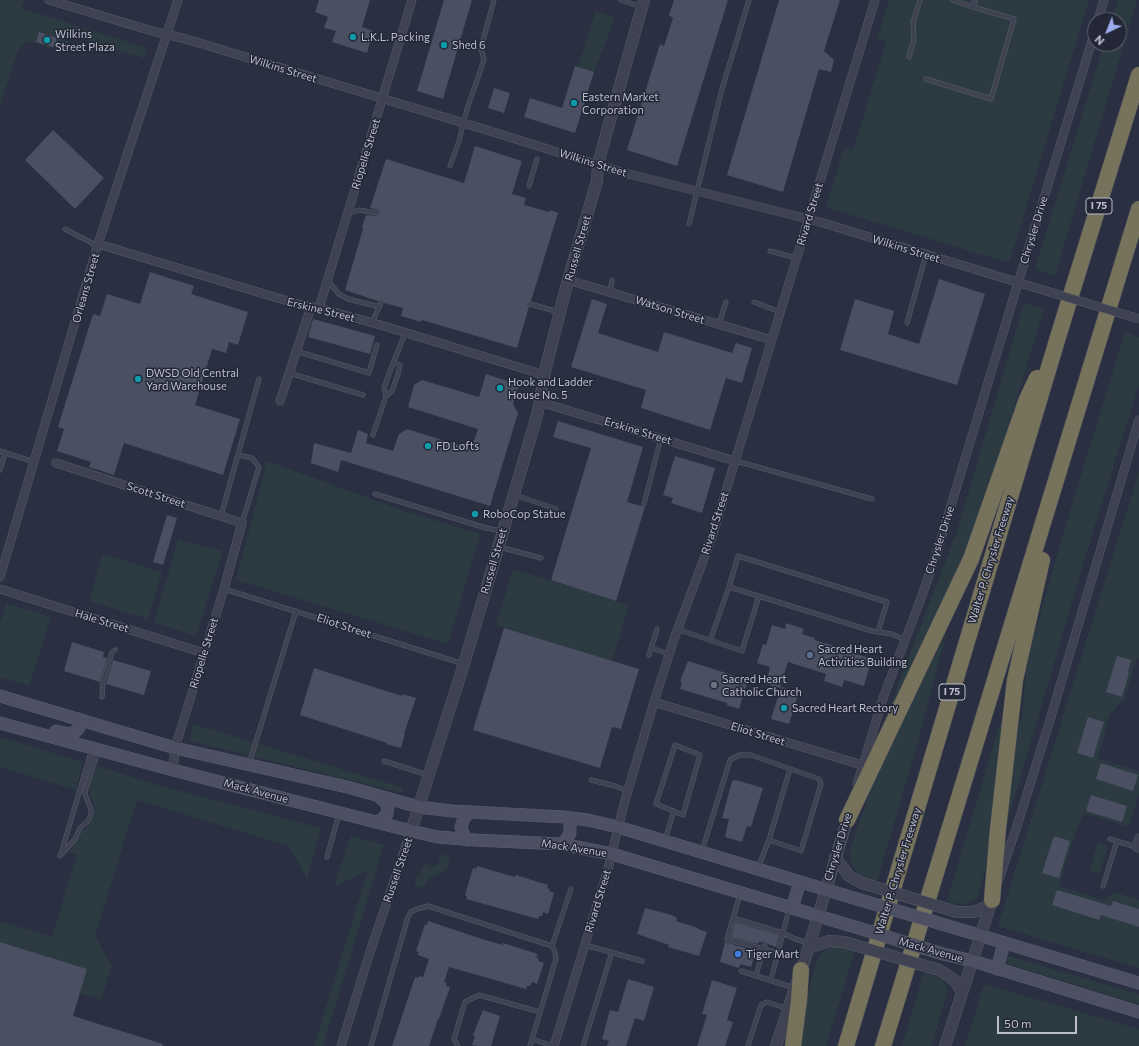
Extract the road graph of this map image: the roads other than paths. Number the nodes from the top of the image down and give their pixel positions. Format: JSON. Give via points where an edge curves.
{"nodes":[{"id":1,"x":49,"y":0,"type":"edge"},
{"id":2,"x":178,"y":0,"type":"edge"},
{"id":3,"x":412,"y":0,"type":"edge"},
{"id":4,"x":494,"y":0,"type":"edge"},
{"id":5,"x":621,"y":0,"type":"edge"},
{"id":6,"x":749,"y":0,"type":"edge"},
{"id":7,"x":875,"y":0,"type":"edge"},
{"id":8,"x":920,"y":0,"type":"edge"},
{"id":9,"x":952,"y":0,"type":"edge"},
{"id":10,"x":975,"y":0,"type":"edge"},
{"id":11,"x":1104,"y":0,"type":"edge"},
{"id":12,"x":642,"y":4,"type":"edge"},
{"id":13,"x":973,"y":6,"type":"junction"},
{"id":14,"x":1100,"y":12,"type":"edge"},
{"id":15,"x":167,"y":34,"type":"junction"},
{"id":16,"x":1089,"y":52,"type":"edge"},
{"id":17,"x":909,"y":57,"type":"dead end"},
{"id":18,"x":1139,"y":75,"type":"edge"},
{"id":19,"x":926,"y":79,"type":"dead end"},
{"id":20,"x":382,"y":99,"type":"junction"},
{"id":21,"x":464,"y":123,"type":"junction"},
{"id":22,"x":537,"y":159,"type":"dead end"},
{"id":23,"x":598,"y":165,"type":"junction"},
{"id":24,"x":450,"y":166,"type":"dead end"},
{"id":25,"x":529,"y":186,"type":"dead end"},
{"id":26,"x":696,"y":192,"type":"junction"},
{"id":27,"x":1139,"y":210,"type":"edge"},
{"id":28,"x":377,"y":213,"type":"dead end"},
{"id":29,"x":347,"y":214,"type":"junction"},
{"id":30,"x":808,"y":219,"type":"junction"},
{"id":31,"x":689,"y":224,"type":"dead end"},
{"id":32,"x":65,"y":229,"type":"dead end"},
{"id":33,"x":98,"y":246,"type":"junction"},
{"id":34,"x":770,"y":251,"type":"dead end"},
{"id":35,"x":926,"y":255,"type":"junction"},
{"id":36,"x":797,"y":258,"type":"junction"},
{"id":37,"x":327,"y":280,"type":"junction"},
{"id":38,"x":568,"y":280,"type":"junction"},
{"id":39,"x":612,"y":280,"type":"dead end"},
{"id":40,"x":1018,"y":283,"type":"junction"},
{"id":41,"x":610,"y":292,"type":"junction"},
{"id":42,"x":381,"y":302,"type":"dead end"},
{"id":43,"x":726,"y":302,"type":"dead end"},
{"id":44,"x":754,"y":302,"type":"dead end"},
{"id":45,"x":530,"y":304,"type":"dead end"},
{"id":46,"x":315,"y":307,"type":"junction"},
{"id":47,"x":380,"y":307,"type":"junction"},
{"id":48,"x":780,"y":312,"type":"junction"},
{"id":49,"x":560,"y":313,"type":"junction"},
{"id":50,"x":1139,"y":319,"type":"edge"},
{"id":51,"x":372,"y":323,"type":"junction"},
{"id":52,"x":907,"y":323,"type":"dead end"},
{"id":53,"x":719,"y":324,"type":"junction"},
{"id":54,"x":405,"y":332,"type":"junction"},
{"id":55,"x":1058,"y":337,"type":"junction"},
{"id":56,"x":772,"y":340,"type":"junction"},
{"id":57,"x":377,"y":346,"type":"dead end"},
{"id":58,"x":296,"y":351,"type":"junction"},
{"id":59,"x":394,"y":363,"type":"junction"},
{"id":60,"x":289,"y":373,"type":"junction"},
{"id":61,"x":544,"y":375,"type":"junction"},
{"id":62,"x":259,"y":379,"type":"dead end"},
{"id":63,"x":363,"y":395,"type":"dead end"},
{"id":64,"x":386,"y":396,"type":"junction"},
{"id":65,"x":280,"y":401,"type":"dead end"},
{"id":66,"x":540,"y":402,"type":"junction"},
{"id":67,"x":1139,"y":420,"type":"edge"},
{"id":68,"x":1073,"y":424,"type":"junction"},
{"id":69,"x":373,"y":435,"type":"dead end"},
{"id":70,"x":661,"y":438,"type":"junction"},
{"id":71,"x":0,"y":451,"type":"edge"},
{"id":72,"x":5,"y":453,"type":"junction"},
{"id":73,"x":238,"y":455,"type":"junction"},
{"id":74,"x":735,"y":461,"type":"junction"},
{"id":75,"x":34,"y":462,"type":"junction"},
{"id":76,"x":56,"y":463,"type":"dead end"},
{"id":77,"x":0,"y":470,"type":"edge"},
{"id":78,"x":375,"y":494,"type":"dead end"},
{"id":79,"x":514,"y":494,"type":"junction"},
{"id":80,"x":872,"y":499,"type":"dead end"},
{"id":81,"x":644,"y":504,"type":"dead end"},
{"id":82,"x":556,"y":509,"type":"dead end"},
{"id":83,"x":221,"y":516,"type":"junction"},
{"id":84,"x":242,"y":523,"type":"junction"},
{"id":85,"x":503,"y":532,"type":"junction"},
{"id":86,"x":498,"y":547,"type":"junction"},
{"id":87,"x":541,"y":558,"type":"dead end"},
{"id":88,"x":0,"y":578,"type":"edge"},
{"id":89,"x":729,"y":587,"type":"junction"},
{"id":90,"x":0,"y":589,"type":"edge"},
{"id":91,"x":224,"y":589,"type":"junction"},
{"id":92,"x":759,"y":596,"type":"junction"},
{"id":93,"x":296,"y":611,"type":"junction"},
{"id":94,"x":657,"y":629,"type":"dead end"},
{"id":95,"x":678,"y":630,"type":"junction"},
{"id":96,"x":878,"y":632,"type":"junction"},
{"id":97,"x":905,"y":640,"type":"junction"},
{"id":98,"x":710,"y":641,"type":"junction"},
{"id":99,"x":651,"y":648,"type":"junction"},
{"id":100,"x":115,"y":650,"type":"dead end"},
{"id":101,"x":204,"y":653,"type":"junction"},
{"id":102,"x":649,"y":654,"type":"dead end"},
{"id":103,"x":669,"y":654,"type":"junction"},
{"id":104,"x":464,"y":664,"type":"junction"},
{"id":105,"x":0,"y":696,"type":"edge"},
{"id":106,"x":102,"y":697,"type":"dead end"},
{"id":107,"x":654,"y":702,"type":"junction"},
{"id":108,"x":79,"y":719,"type":"junction"},
{"id":109,"x":5,"y":724,"type":"edge"},
{"id":110,"x":95,"y":748,"type":"junction"},
{"id":111,"x":175,"y":748,"type":"junction"},
{"id":112,"x":384,"y":761,"type":"dead end"},
{"id":113,"x":249,"y":764,"type":"junction"},
{"id":114,"x":862,"y":765,"type":"junction"},
{"id":115,"x":790,"y":769,"type":"junction"},
{"id":116,"x":174,"y":770,"type":"junction"},
{"id":117,"x":429,"y":776,"type":"junction"},
{"id":118,"x":591,"y":780,"type":"dead end"},
{"id":119,"x":628,"y":791,"type":"junction"},
{"id":120,"x":378,"y":796,"type":"junction"},
{"id":121,"x":419,"y":806,"type":"junction"},
{"id":122,"x":674,"y":811,"type":"junction"},
{"id":123,"x":470,"y":812,"type":"junction"},
{"id":124,"x":339,"y":813,"type":"junction"},
{"id":125,"x":570,"y":818,"type":"junction"},
{"id":126,"x":847,"y":820,"type":"junction"},
{"id":127,"x":374,"y":822,"type":"junction"},
{"id":128,"x":618,"y":827,"type":"junction"},
{"id":129,"x":411,"y":831,"type":"junction"},
{"id":130,"x":1139,"y":838,"type":"edge"},
{"id":131,"x":1110,"y":839,"type":"dead end"},
{"id":132,"x":468,"y":840,"type":"junction"},
{"id":133,"x":664,"y":840,"type":"junction"},
{"id":134,"x":769,"y":840,"type":"junction"},
{"id":135,"x":1117,"y":841,"type":"junction"},
{"id":136,"x":561,"y":844,"type":"junction"},
{"id":137,"x":1138,"y":847,"type":"edge"},
{"id":138,"x":702,"y":852,"type":"junction"},
{"id":139,"x":612,"y":854,"type":"junction"},
{"id":140,"x":835,"y":857,"type":"junction"},
{"id":141,"x":327,"y":858,"type":"dead end"},
{"id":142,"x":758,"y":869,"type":"junction"},
{"id":143,"x":800,"y":882,"type":"junction"},
{"id":144,"x":1104,"y":886,"type":"dead end"},
{"id":145,"x":571,"y":889,"type":"dead end"},
{"id":146,"x":826,"y":890,"type":"junction"},
{"id":147,"x":741,"y":893,"type":"junction"},
{"id":148,"x":991,"y":903,"type":"junction"},
{"id":149,"x":791,"y":908,"type":"junction"},
{"id":150,"x":818,"y":916,"type":"junction"},
{"id":151,"x":733,"y":918,"type":"junction"},
{"id":152,"x":783,"y":933,"type":"junction"},
{"id":153,"x":743,"y":936,"type":"dead end"},
{"id":154,"x":981,"y":936,"type":"junction"},
{"id":155,"x":754,"y":940,"type":"dead end"},
{"id":156,"x":741,"y":943,"type":"junction"},
{"id":157,"x":1004,"y":943,"type":"junction"},
{"id":158,"x":766,"y":944,"type":"dead end"},
{"id":159,"x":585,"y":945,"type":"junction"},
{"id":160,"x":809,"y":945,"type":"junction"},
{"id":161,"x":552,"y":946,"type":"junction"},
{"id":162,"x":752,"y":946,"type":"junction"},
{"id":163,"x":764,"y":949,"type":"junction"},
{"id":164,"x":612,"y":952,"type":"junction"},
{"id":165,"x":778,"y":953,"type":"junction"},
{"id":166,"x":642,"y":961,"type":"dead end"},
{"id":167,"x":973,"y":961,"type":"junction"},
{"id":168,"x":997,"y":969,"type":"junction"},
{"id":169,"x":801,"y":970,"type":"junction"},
{"id":170,"x":741,"y":971,"type":"dead end"},
{"id":171,"x":756,"y":975,"type":"junction"},
{"id":172,"x":771,"y":980,"type":"junction"},
{"id":173,"x":1139,"y":983,"type":"edge"},
{"id":174,"x":795,"y":988,"type":"junction"},
{"id":175,"x":962,"y":993,"type":"junction"},
{"id":176,"x":788,"y":1009,"type":"junction"},
{"id":177,"x":540,"y":1012,"type":"junction"},
{"id":178,"x":1139,"y":1012,"type":"edge"},
{"id":179,"x":532,"y":1039,"type":"junction"},
{"id":180,"x":342,"y":1046,"type":"edge"},
{"id":181,"x":371,"y":1046,"type":"edge"},
{"id":182,"x":458,"y":1046,"type":"edge"},
{"id":183,"x":530,"y":1046,"type":"edge"},
{"id":184,"x":553,"y":1046,"type":"edge"},
{"id":185,"x":583,"y":1046,"type":"edge"},
{"id":186,"x":748,"y":1046,"type":"edge"},
{"id":187,"x":776,"y":1046,"type":"edge"},
{"id":188,"x":793,"y":1046,"type":"edge"},
{"id":189,"x":846,"y":1046,"type":"edge"},
{"id":190,"x":884,"y":1046,"type":"edge"},
{"id":191,"x":945,"y":1046,"type":"edge"}],
"edges":[{"from":1,"to":15,"type":"street","name":"Wilkins Street"},
{"from":2,"to":15,"type":"street","name":"Orleans Street"},
{"from":3,"to":20,"type":"street","name":"Riopelle Street"},
{"from":4,"to":21,"type":"lane","via":[[480,48],[484,60]]},
{"from":5,"to":12,"type":"lane"},
{"from":6,"to":26,"type":"lane","via":[[722,89]]},
{"from":7,"to":30,"type":"street","name":"Rivard Street"},
{"from":8,"to":17,"type":"lane"},
{"from":9,"to":13,"type":"lane"},
{"from":10,"to":13,"type":"lane"},
{"from":11,"to":14,"type":"street"},
{"from":12,"to":23,"type":"street","name":"Russell Street"},
{"from":13,"to":19,"type":"lane","via":[[1014,19],[991,99]]},
{"from":15,"to":20,"type":"street","name":"Wilkins Street"},
{"from":15,"to":33,"type":"street","name":"Orleans Street"},
{"from":16,"to":40,"type":"street","name":"Chrysler Drive"},
{"from":18,"to":55,"type":"highway","name":"Walter P. Chrysler Freeway","number":"I 75"},
{"from":20,"to":21,"type":"street","name":"Wilkins Street"},
{"from":20,"to":29,"type":"street","name":"Riopelle Street"},
{"from":21,"to":23,"type":"street","name":"Wilkins Street"},
{"from":21,"to":24,"type":"lane"},
{"from":22,"to":25,"type":"lane"},
{"from":23,"to":26,"type":"street","name":"Wilkins Street"},
{"from":23,"to":38,"type":"street","name":"Russell Street","via":[[597,181]]},
{"from":26,"to":30,"type":"street","name":"Wilkins Street"},
{"from":26,"to":31,"type":"lane"},
{"from":27,"to":68,"type":"highway"},
{"from":28,"to":29,"type":"lane","via":[[359,210]]},
{"from":29,"to":37,"type":"street","name":"Riopelle Street"},
{"from":30,"to":35,"type":"street","name":"Wilkins Street"},
{"from":30,"to":36,"type":"street","name":"Rivard Street"},
{"from":32,"to":33,"type":"lane"},
{"from":33,"to":46,"type":"street","name":"Erskine Street"},
{"from":33,"to":75,"type":"street","name":"Orleans Street"},
{"from":34,"to":36,"type":"lane"},
{"from":35,"to":40,"type":"street","name":"Wilkins Street"},
{"from":35,"to":52,"type":"lane"},
{"from":36,"to":48,"type":"street","name":"Rivard Street"},
{"from":37,"to":46,"type":"street","name":"Riopelle Street"},
{"from":37,"to":47,"type":"lane","via":[[348,299]]},
{"from":38,"to":41,"type":"street","name":"Watson Street"},
{"from":38,"to":49,"type":"street","name":"Russell Street"},
{"from":39,"to":41,"type":"lane"},
{"from":40,"to":50,"type":"street","name":"Wilkins Street","bridge":true},
{"from":40,"to":97,"type":"street","name":"Chrysler Drive","via":[[937,552]]},
{"from":41,"to":53,"type":"street","name":"Watson Street"},
{"from":42,"to":47,"type":"lane"},
{"from":43,"to":53,"type":"lane"},
{"from":44,"to":48,"type":"lane"},
{"from":45,"to":49,"type":"lane"},
{"from":46,"to":51,"type":"street","name":"Erskine Street"},
{"from":46,"to":58,"type":"street","name":"Riopelle Street"},
{"from":47,"to":51,"type":"lane"},
{"from":48,"to":56,"type":"street","name":"Rivard Street"},
{"from":49,"to":61,"type":"street","name":"Russell Street"},
{"from":51,"to":54,"type":"street","name":"Erskine Street"},
{"from":53,"to":56,"type":"street","name":"Watson Street"},
{"from":54,"to":59,"type":"lane"},
{"from":54,"to":61,"type":"street","name":"Erskine Street"},
{"from":55,"to":126,"type":"highway","via":[[1028,399],[971,559]]},
{"from":55,"to":189,"type":"highway","name":"Walter P. Chrysler Freeway","number":"I 75"},
{"from":56,"to":74,"type":"street","name":"Rivard Street"},
{"from":57,"to":58,"type":"lane","via":[[369,373]]},
{"from":58,"to":60,"type":"street","name":"Riopelle Street"},
{"from":59,"to":64,"type":"lane","via":[[384,389]]},
{"from":59,"to":64,"type":"lane","via":[[400,365],[392,391]]},
{"from":60,"to":63,"type":"lane"},
{"from":60,"to":65,"type":"street","name":"Riopelle Street"},
{"from":61,"to":66,"type":"street","name":"Russell Street"},
{"from":62,"to":73,"type":"lane"},
{"from":64,"to":69,"type":"lane"},
{"from":66,"to":70,"type":"street","name":"Erskine Street"},
{"from":66,"to":79,"type":"street","name":"Russell Street"},
{"from":67,"to":148,"type":"street","via":[[1018,823]]},
{"from":68,"to":148,"type":"highway","via":[[1015,680]]},
{"from":68,"to":190,"type":"highway"},
{"from":70,"to":74,"type":"street","name":"Erskine Street"},
{"from":70,"to":81,"type":"lane"},
{"from":71,"to":72,"type":"lane"},
{"from":72,"to":75,"type":"lane"},
{"from":72,"to":77,"type":"lane"},
{"from":73,"to":83,"type":"lane"},
{"from":73,"to":84,"type":"lane","via":[[252,458],[259,467]]},
{"from":74,"to":80,"type":"lane"},
{"from":74,"to":95,"type":"street","name":"Rivard Street","via":[[712,537]]},
{"from":75,"to":88,"type":"street","name":"Orleans Street"},
{"from":76,"to":83,"type":"street","name":"Scott Street"},
{"from":78,"to":85,"type":"lane"},
{"from":79,"to":82,"type":"lane"},
{"from":79,"to":85,"type":"street","name":"Russell Street"},
{"from":83,"to":84,"type":"street","name":"Scott Street"},
{"from":84,"to":91,"type":"street","name":"Riopelle Street"},
{"from":85,"to":86,"type":"street","name":"Russell Street"},
{"from":86,"to":87,"type":"lane"},
{"from":86,"to":104,"type":"street","name":"Russell Street"},
{"from":89,"to":92,"type":"lane"},
{"from":89,"to":96,"type":"lane","via":[[738,556],[887,602]]},
{"from":89,"to":98,"type":"lane"},
{"from":90,"to":101,"type":"street","name":"Hale Street"},
{"from":91,"to":93,"type":"lane","name":"Eliot Street"},
{"from":91,"to":101,"type":"street","name":"Riopelle Street"},
{"from":92,"to":96,"type":"lane"},
{"from":92,"to":98,"type":"lane","via":[[742,651]]},
{"from":93,"to":104,"type":"lane","name":"Eliot Street"},
{"from":93,"to":113,"type":"lane"},
{"from":94,"to":99,"type":"lane"},
{"from":95,"to":98,"type":"lane"},
{"from":95,"to":103,"type":"street","name":"Rivard Street"},
{"from":96,"to":97,"type":"lane","via":[[892,634]]},
{"from":97,"to":114,"type":"street","name":"Chrysler Drive"},
{"from":99,"to":102,"type":"lane"},
{"from":99,"to":103,"type":"lane"},
{"from":100,"to":106,"type":"lane","via":[[112,652],[102,682]]},
{"from":101,"to":111,"type":"street","name":"Riopelle Street"},
{"from":103,"to":107,"type":"street","name":"Rivard Street"},
{"from":104,"to":117,"type":"street","name":"Russell Street"},
{"from":105,"to":108,"type":"main road","name":"Mack Avenue"},
{"from":107,"to":114,"type":"street","name":"Eliot Street"},
{"from":107,"to":119,"type":"street","name":"Rivard Street"},
{"from":108,"to":109,"type":"main road","via":[[79,728],[69,734],[46,728]]},
{"from":108,"to":111,"type":"main road","name":"Mack Avenue"},
{"from":109,"to":110,"type":"main road","name":"Mack Avenue"},
{"from":110,"to":110,"type":"lane","via":[[86,792],[91,814],[60,856]]},
{"from":110,"to":116,"type":"main road","name":"Mack Avenue"},
{"from":111,"to":113,"type":"main road","name":"Mack Avenue"},
{"from":111,"to":116,"type":"street","name":"Riopelle Street"},
{"from":112,"to":117,"type":"lane"},
{"from":113,"to":120,"type":"main road","name":"Mack Avenue"},
{"from":114,"to":126,"type":"street","name":"Chrysler Drive"},
{"from":115,"to":134,"type":"lane"},
{"from":115,"to":134,"type":"lane","via":[[819,779],[821,784],[801,851]]},
{"from":115,"to":138,"type":"lane","via":[[751,755],[739,755],[730,760]]},
{"from":116,"to":124,"type":"main road","name":"Mack Avenue"},
{"from":117,"to":121,"type":"street","name":"Russell Street"},
{"from":118,"to":119,"type":"lane"},
{"from":119,"to":128,"type":"street","name":"Rivard Street"},
{"from":120,"to":121,"type":"main road","name":"Mack Avenue"},
{"from":120,"to":127,"type":"main road","via":[[388,805],[387,814],[382,820]]},
{"from":121,"to":123,"type":"main road","name":"Mack Avenue"},
{"from":121,"to":129,"type":"street","name":"Russell Street"},
{"from":122,"to":122,"type":"lane","via":[[683,816],[700,754],[675,745],[656,804]]},
{"from":122,"to":133,"type":"lane"},
{"from":123,"to":125,"type":"main road","name":"Mack Avenue"},
{"from":123,"to":132,"type":"main road","via":[[464,818],[461,827]]},
{"from":124,"to":127,"type":"main road","name":"Mack Avenue"},
{"from":124,"to":141,"type":"lane"},
{"from":125,"to":128,"type":"main road","name":"Mack Avenue"},
{"from":125,"to":136,"type":"main road","via":[[570,833]]},
{"from":126,"to":140,"type":"street","name":"Chrysler Drive"},
{"from":127,"to":129,"type":"main road","name":"Mack Avenue"},
{"from":128,"to":133,"type":"main road","name":"Mack Avenue"},
{"from":128,"to":139,"type":"street","name":"Rivard Street"},
{"from":129,"to":132,"type":"main road","name":"Mack Avenue"},
{"from":129,"to":180,"type":"street","name":"Russell Street","via":[[370,952]]},
{"from":130,"to":137,"type":"street"},
{"from":131,"to":135,"type":"lane"},
{"from":132,"to":136,"type":"main road","name":"Mack Avenue"},
{"from":133,"to":138,"type":"main road","name":"Mack Avenue"},
{"from":134,"to":142,"type":"lane"},
{"from":135,"to":137,"type":"lane"},
{"from":135,"to":144,"type":"lane"},
{"from":136,"to":139,"type":"main road","name":"Mack Avenue"},
{"from":138,"to":142,"type":"main road","name":"Mack Avenue"},
{"from":139,"to":147,"type":"main road","name":"Mack Avenue"},
{"from":139,"to":159,"type":"street","name":"Rivard Street"},
{"from":140,"to":146,"type":"street","name":"Chrysler Drive"},
{"from":140,"to":148,"type":"street","bridge":true,"via":[[849,876],[862,883],[956,912],[973,912]]},
{"from":142,"to":143,"type":"main road","name":"Mack Avenue"},
{"from":143,"to":146,"type":"main road","name":"Mack Avenue"},
{"from":143,"to":149,"type":"main road"},
{"from":145,"to":161,"type":"lane"},
{"from":146,"to":150,"type":"street","name":"Chrysler Drive"},
{"from":146,"to":154,"type":"main road","name":"Mack Avenue","bridge":true},
{"from":147,"to":149,"type":"main road","name":"Mack Avenue"},
{"from":147,"to":151,"type":"lane"},
{"from":148,"to":154,"type":"street"},
{"from":149,"to":150,"type":"main road","name":"Mack Avenue"},
{"from":149,"to":152,"type":"lane"},
{"from":150,"to":160,"type":"street","name":"Chrysler Drive"},
{"from":150,"to":167,"type":"main road","name":"Mack Avenue","bridge":true},
{"from":151,"to":152,"type":"lane","via":[[746,924]]},
{"from":151,"to":156,"type":"lane","via":[[727,939]]},
{"from":152,"to":160,"type":"lane"},
{"from":152,"to":165,"type":"lane"},
{"from":153,"to":156,"type":"lane"},
{"from":154,"to":157,"type":"main road","name":"Mack Avenue"},
{"from":154,"to":167,"type":"street"},
{"from":155,"to":162,"type":"lane"},
{"from":156,"to":162,"type":"lane"},
{"from":157,"to":168,"type":"main road"},
{"from":157,"to":173,"type":"main road","name":"Mack Avenue"},
{"from":158,"to":163,"type":"lane"},
{"from":159,"to":164,"type":"lane"},
{"from":159,"to":184,"type":"street","name":"Rivard Street"},
{"from":160,"to":169,"type":"street","name":"Chrysler Drive"},
{"from":160,"to":175,"type":"street","bridge":true,"via":[[828,941],[844,942],[939,970],[956,982]]},
{"from":161,"to":177,"type":"lane","via":[[556,959]]},
{"from":161,"to":181,"type":"lane","via":[[428,906],[411,912]]},
{"from":162,"to":163,"type":"lane"},
{"from":163,"to":165,"type":"lane"},
{"from":163,"to":171,"type":"lane"},
{"from":164,"to":166,"type":"lane"},
{"from":164,"to":185,"type":"lane"},
{"from":165,"to":172,"type":"lane"},
{"from":167,"to":168,"type":"main road","name":"Mack Avenue"},
{"from":167,"to":175,"type":"street"},
{"from":168,"to":178,"type":"main road","name":"Mack Avenue"},
{"from":169,"to":174,"type":"street","name":"Chrysler Drive"},
{"from":169,"to":188,"type":"highway"},
{"from":170,"to":171,"type":"lane"},
{"from":171,"to":172,"type":"lane"},
{"from":172,"to":174,"type":"lane"},
{"from":174,"to":176,"type":"street","name":"Chrysler Drive"},
{"from":175,"to":191,"type":"street"},
{"from":176,"to":186,"type":"lane","via":[[767,1002],[761,1004]]},
{"from":176,"to":187,"type":"street","name":"Chrysler Drive"},
{"from":177,"to":179,"type":"lane"},
{"from":177,"to":182,"type":"lane","via":[[479,995],[465,1002],[454,1039]]},
{"from":179,"to":183,"type":"lane"},
{"from":179,"to":184,"type":"lane"}]}
